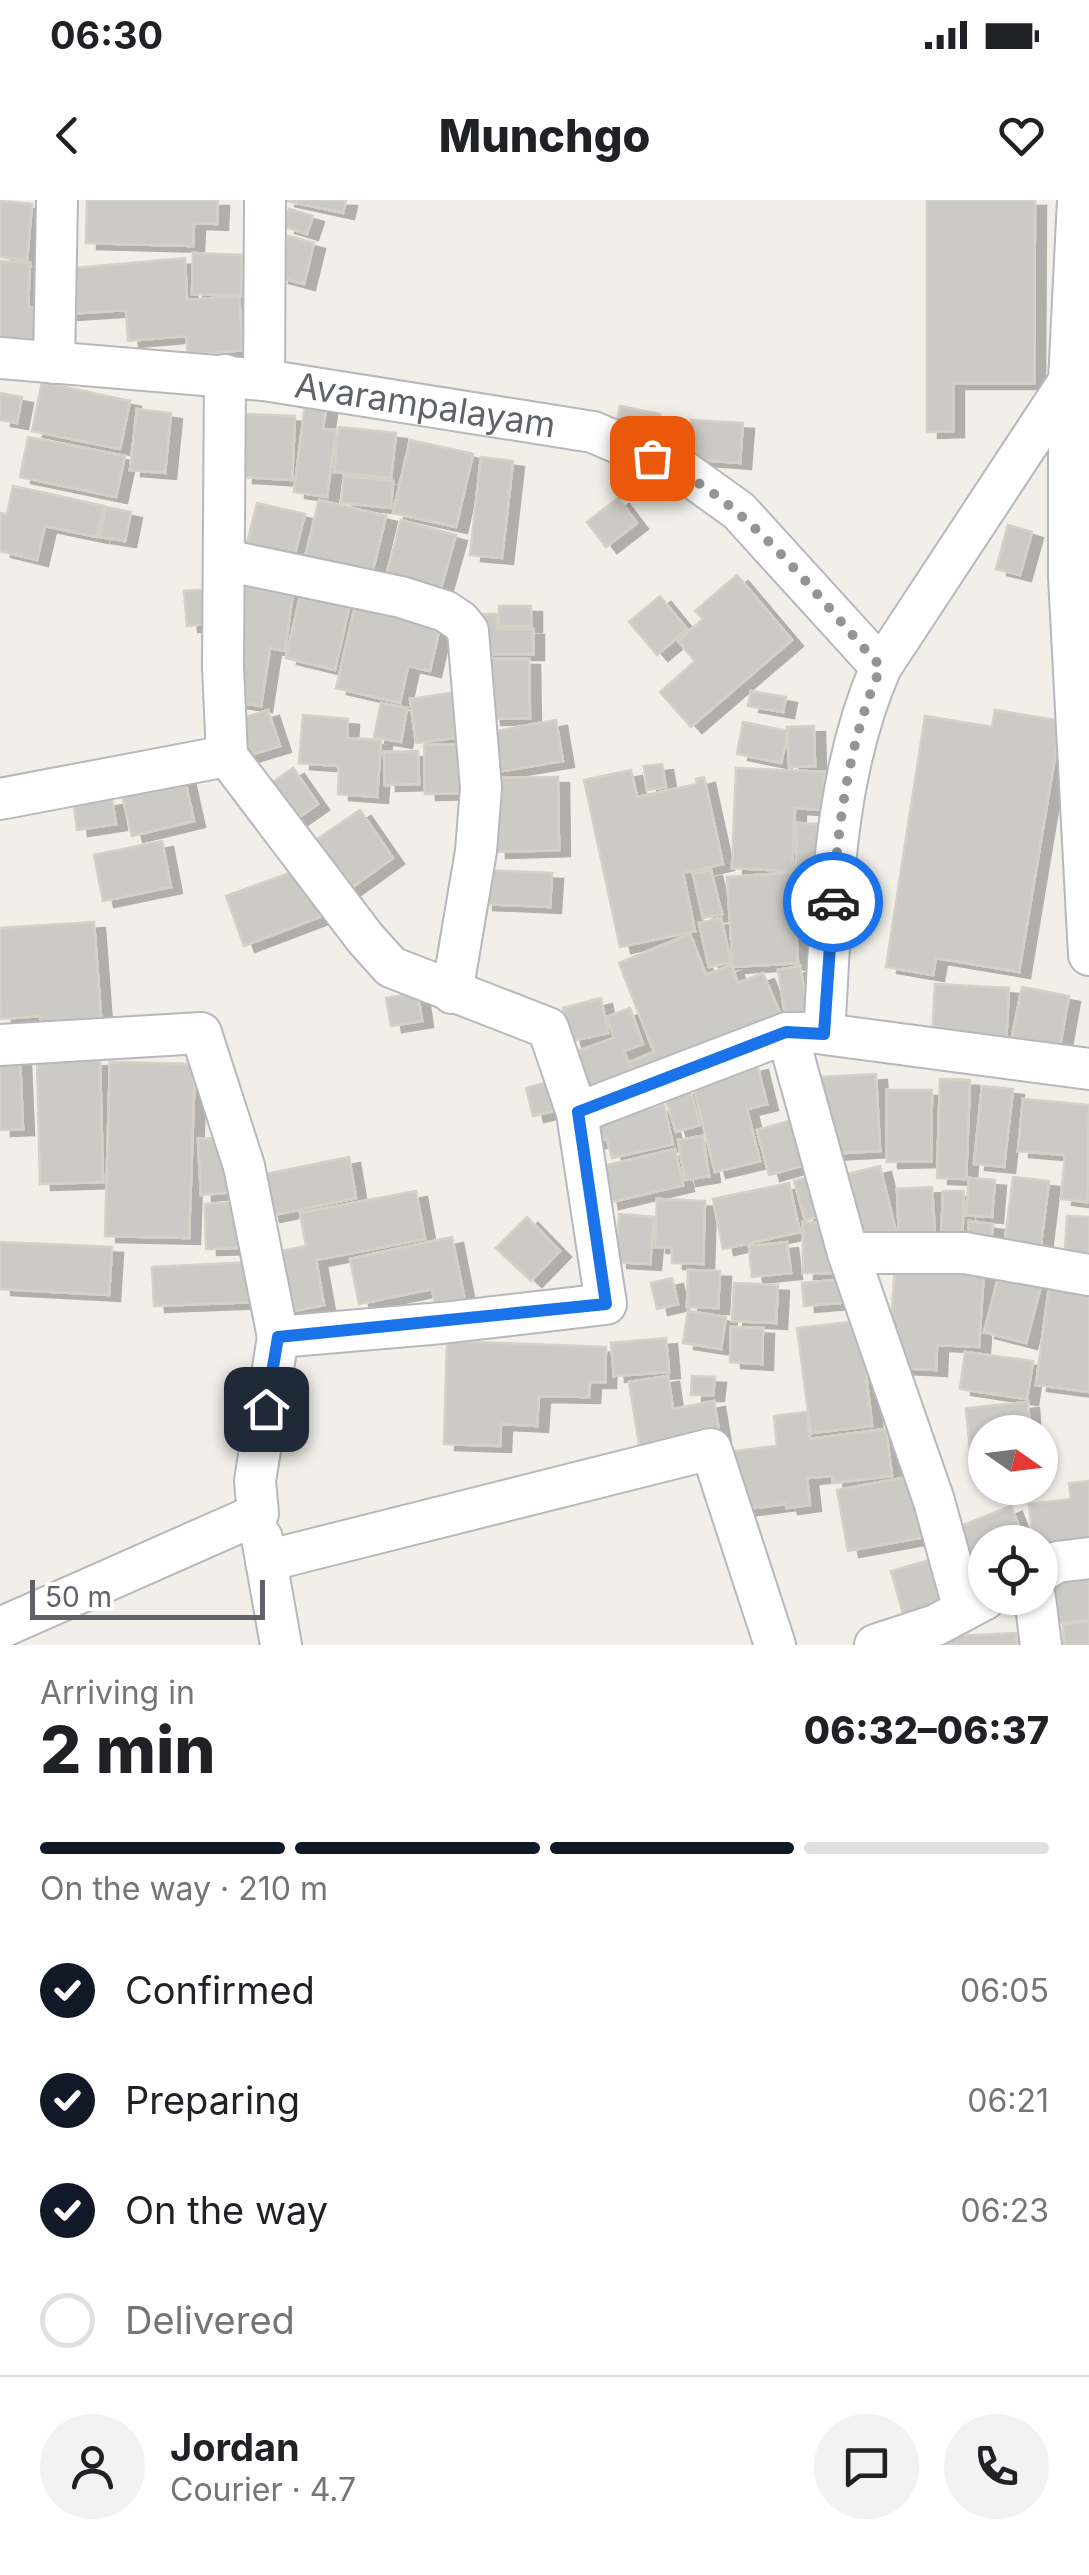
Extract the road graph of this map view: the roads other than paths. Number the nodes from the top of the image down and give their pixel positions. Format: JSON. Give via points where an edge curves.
{"nodes":[{"id":1,"x":57,"y":200,"type":"edge"},
{"id":2,"x":266,"y":200,"type":"edge"},
{"id":3,"x":1078,"y":200,"type":"edge"},
{"id":4,"x":1080,"y":340,"type":"edge"},
{"id":5,"x":0,"y":358,"type":"edge"},
{"id":6,"x":54,"y":363,"type":"junction"},
{"id":7,"x":244,"y":377,"type":"junction"},
{"id":8,"x":1069,"y":381,"type":"junction"},
{"id":9,"x":225,"y":560,"type":"junction"},
{"id":10,"x":881,"y":667,"type":"junction"},
{"id":11,"x":1082,"y":687,"type":"edge"},
{"id":12,"x":227,"y":756,"type":"junction"},
{"id":13,"x":0,"y":799,"type":"edge"},
{"id":14,"x":1089,"y":955,"type":"edge"},
{"id":15,"x":452,"y":993,"type":"junction"},
{"id":16,"x":806,"y":1033,"type":"junction"},
{"id":17,"x":0,"y":1045,"type":"edge"},
{"id":18,"x":1089,"y":1069,"type":"edge"},
{"id":19,"x":578,"y":1112,"type":"junction"},
{"id":20,"x":848,"y":1253,"type":"junction"},
{"id":21,"x":1089,"y":1275,"type":"edge"},
{"id":22,"x":278,"y":1337,"type":"junction"},
{"id":23,"x":258,"y":1514,"type":"junction"},
{"id":24,"x":1089,"y":1558,"type":"edge"},
{"id":25,"x":266,"y":1560,"type":"junction"},
{"id":26,"x":1058,"y":1562,"type":"edge"},
{"id":27,"x":968,"y":1584,"type":"edge"},
{"id":28,"x":968,"y":1608,"type":"edge"},
{"id":29,"x":1037,"y":1615,"type":"edge"},
{"id":30,"x":0,"y":1628,"type":"edge"},
{"id":31,"x":282,"y":1645,"type":"edge"},
{"id":32,"x":775,"y":1645,"type":"edge"},
{"id":33,"x":875,"y":1645,"type":"edge"},
{"id":34,"x":1041,"y":1645,"type":"edge"}],
"edges":[{"from":1,"to":6,"type":"street"},
{"from":2,"to":7,"type":"street"},
{"from":3,"to":4,"type":"street"},
{"from":4,"to":8,"type":"street"},
{"from":5,"to":6,"type":"street","name":"Avarampalayam"},
{"from":6,"to":7,"type":"street","name":"Avarampalayam"},
{"from":7,"to":9,"type":"street"},
{"from":7,"to":10,"type":"street","name":"Avarampalayam","via":[[594,432],[682,470],[739,511]]},
{"from":8,"to":10,"type":"street"},
{"from":8,"to":11,"type":"street","via":[[1069,578]]},
{"from":9,"to":12,"type":"street"},
{"from":9,"to":15,"type":"street","via":[[401,597],[445,611],[468,632],[481,788]]},
{"from":10,"to":16,"type":"street","via":[[862,710]]},
{"from":11,"to":14,"type":"street"},
{"from":12,"to":13,"type":"street"},
{"from":12,"to":15,"type":"street","via":[[391,967]]},
{"from":15,"to":19,"type":"street","via":[[548,1028]]},
{"from":16,"to":18,"type":"street"},
{"from":16,"to":19,"type":"street"},
{"from":16,"to":20,"type":"street"},
{"from":17,"to":22,"type":"street","via":[[201,1033],[244,1166]]},
{"from":19,"to":22,"type":"street","via":[[606,1304]]},
{"from":20,"to":21,"type":"street","via":[[965,1253]]},
{"from":20,"to":27,"type":"street"},
{"from":22,"to":23,"type":"street","via":[[255,1481]]},
{"from":23,"to":25,"type":"street"},
{"from":23,"to":30,"type":"street"},
{"from":24,"to":26,"type":"street"},
{"from":25,"to":31,"type":"street"},
{"from":25,"to":32,"type":"street","via":[[710,1450]]},
{"from":28,"to":33,"type":"street"},
{"from":29,"to":34,"type":"street"}]}
